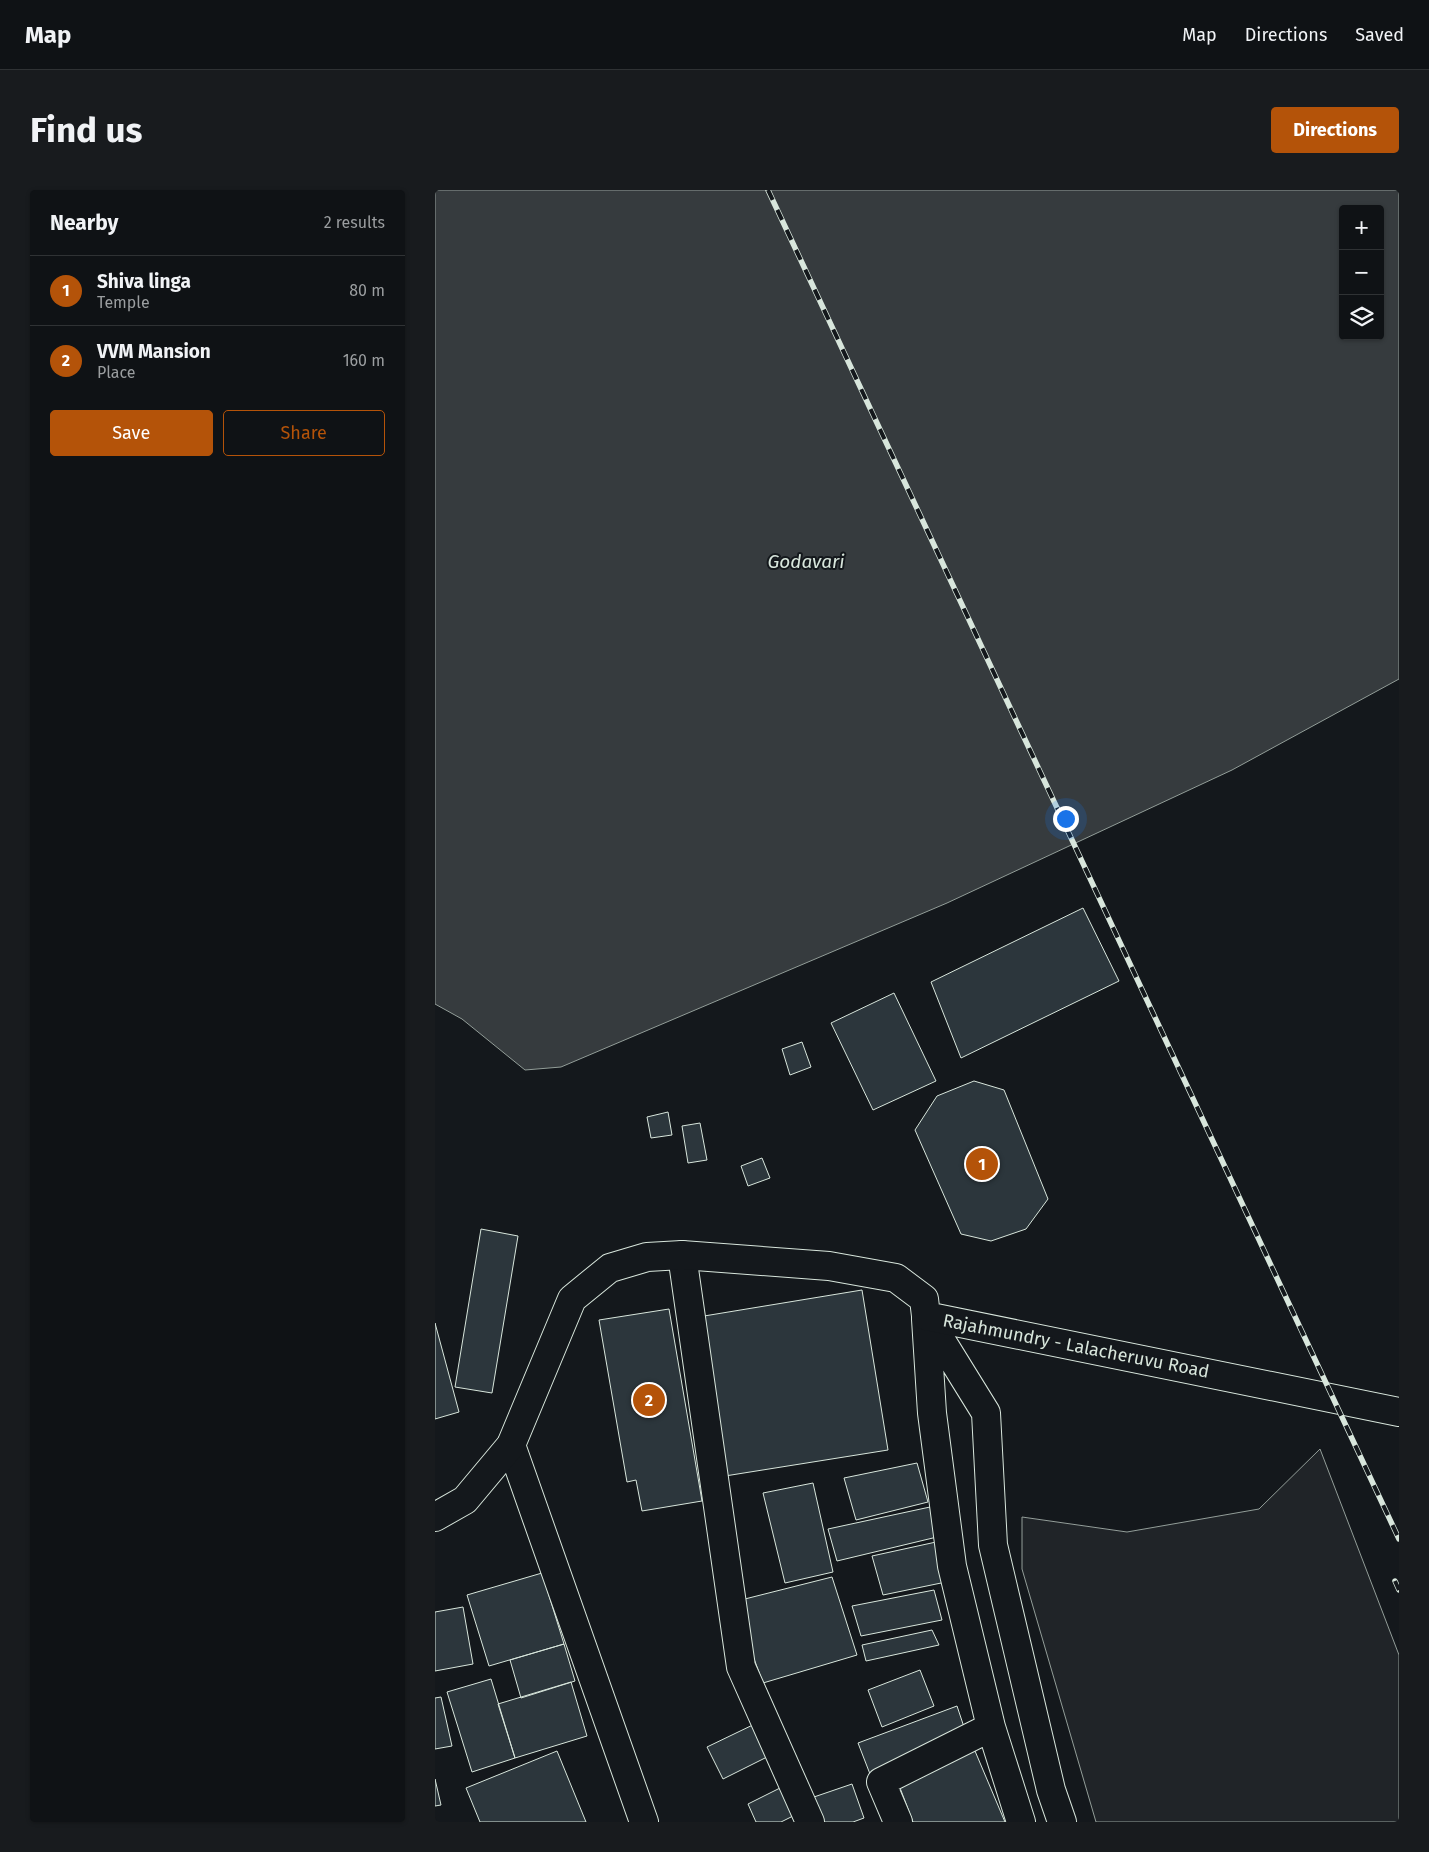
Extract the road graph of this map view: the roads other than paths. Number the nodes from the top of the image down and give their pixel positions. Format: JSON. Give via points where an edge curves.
{"nodes":[{"id":1,"x":682,"y":1255,"type":"junction"},
{"id":2,"x":926,"y":1316,"type":"junction"},
{"id":3,"x":1399,"y":1412,"type":"edge"},
{"id":4,"x":511,"y":1445,"type":"junction"},
{"id":5,"x":435,"y":1517,"type":"edge"},
{"id":6,"x":991,"y":1727,"type":"junction"},
{"id":7,"x":644,"y":1822,"type":"edge"},
{"id":8,"x":810,"y":1822,"type":"edge"},
{"id":9,"x":898,"y":1822,"type":"edge"},
{"id":10,"x":1021,"y":1822,"type":"edge"},
{"id":11,"x":1061,"y":1822,"type":"edge"}],
"edges":[{"from":1,"to":2,"type":"street","name":"Rajahmundry - Lalacheruvu Road","via":[[829,1266],[896,1278],[924,1299]]},
{"from":1,"to":4,"type":"street","name":"Rajahmundry - Lalacheruvu Road","via":[[647,1256],[610,1268],[572,1299]]},
{"from":1,"to":8,"type":"street","via":[[741,1668]]},
{"from":2,"to":3,"type":"street","name":"Rajahmundry - Lalacheruvu Road"},
{"from":2,"to":6,"type":"street","via":[[931,1413],[952,1566]]},
{"from":2,"to":11,"type":"street","via":[[986,1413],[993,1545]]},
{"from":4,"to":5,"type":"street","name":"Rajahmundry - Lalacheruvu Road","via":[[465,1500]]},
{"from":4,"to":7,"type":"street"},
{"from":6,"to":9,"type":"street","via":[[881,1782]]},
{"from":6,"to":10,"type":"street"}]}
